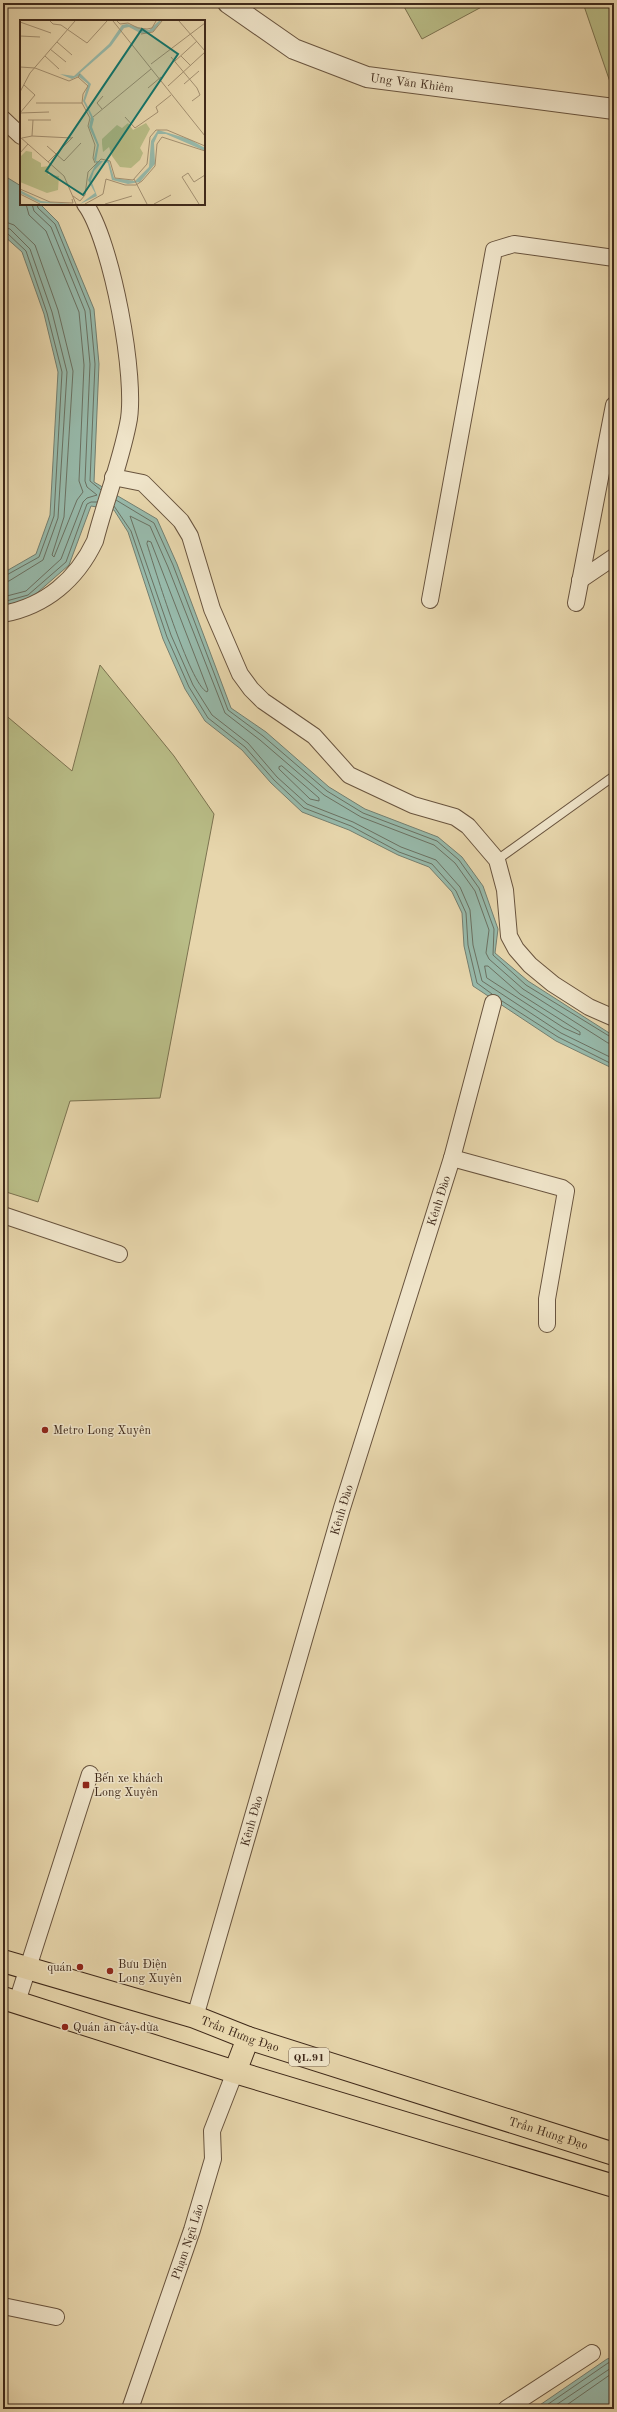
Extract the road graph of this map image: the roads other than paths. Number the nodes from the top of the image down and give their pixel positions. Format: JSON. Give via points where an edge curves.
{"nodes":[{"id":1,"x":228,"y":3,"type":"edge"},
{"id":2,"x":614,"y":109,"type":"edge"},
{"id":3,"x":3,"y":119,"type":"edge"},
{"id":4,"x":20,"y":135,"type":"edge"},
{"id":5,"x":86,"y":205,"type":"edge"},
{"id":6,"x":614,"y":258,"type":"edge"},
{"id":7,"x":614,"y":405,"type":"edge"},
{"id":8,"x":112,"y":480,"type":"junction"},
{"id":9,"x":614,"y":557,"type":"edge"},
{"id":10,"x":580,"y":580,"type":"junction"},
{"id":11,"x":430,"y":600,"type":"dead end"},
{"id":12,"x":576,"y":603,"type":"dead end"},
{"id":13,"x":3,"y":614,"type":"edge"},
{"id":14,"x":614,"y":776,"type":"edge"},
{"id":15,"x":497,"y":860,"type":"junction"},
{"id":16,"x":493,"y":1003,"type":"dead end"},
{"id":17,"x":614,"y":1018,"type":"edge"},
{"id":18,"x":452,"y":1158,"type":"junction"},
{"id":19,"x":3,"y":1214,"type":"edge"},
{"id":20,"x":119,"y":1254,"type":"dead end"},
{"id":21,"x":547,"y":1324,"type":"dead end"},
{"id":22,"x":90,"y":1774,"type":"dead end"},
{"id":23,"x":3,"y":1961,"type":"edge"},
{"id":24,"x":27,"y":1968,"type":"junction"},
{"id":25,"x":10,"y":2000,"type":"edge"},
{"id":26,"x":195,"y":2017,"type":"junction"},
{"id":27,"x":248,"y":2038,"type":"junction"},
{"id":28,"x":235,"y":2072,"type":"junction"},
{"id":29,"x":614,"y":2154,"type":"edge"},
{"id":30,"x":614,"y":2186,"type":"edge"},
{"id":31,"x":3,"y":2306,"type":"edge"},
{"id":32,"x":56,"y":2317,"type":"dead end"},
{"id":33,"x":592,"y":2353,"type":"dead end"},
{"id":34,"x":130,"y":2409,"type":"edge"},
{"id":35,"x":506,"y":2409,"type":"edge"}],
"edges":[{"from":1,"to":2,"type":"street","name":"Ung Văn Khiêm","via":[[294,49],[367,77]]},
{"from":3,"to":4,"type":"street"},
{"from":5,"to":8,"type":"street","via":[[100,231],[120,312],[130,382],[128,424]]},
{"from":6,"to":11,"type":"street","via":[[514,244],[494,250]]},
{"from":7,"to":10,"type":"street"},
{"from":8,"to":13,"type":"street","via":[[95,541],[87,559],[73,577],[43,599]]},
{"from":8,"to":15,"type":"street","via":[[143,483],[181,521],[190,536],[212,609],[240,674],[263,702],[314,736],[349,775],[413,805],[455,817],[468,826]]},
{"from":9,"to":10,"type":"street"},
{"from":10,"to":12,"type":"street"},
{"from":14,"to":15,"type":"lane"},
{"from":15,"to":17,"type":"street","via":[[505,890],[509,936],[516,949],[530,965],[553,984],[590,1007]]},
{"from":16,"to":18,"type":"street","name":"Kênh Đào"},
{"from":18,"to":21,"type":"street","via":[[566,1191],[547,1299]]},
{"from":18,"to":26,"type":"street","name":"Kênh Đào","via":[[342,1508]]},
{"from":19,"to":20,"type":"street"},
{"from":22,"to":24,"type":"street"},
{"from":23,"to":24,"type":"highway","name":"Trần Hưng Đạo","number":"QL.91"},
{"from":24,"to":25,"type":"street"},
{"from":24,"to":26,"type":"highway","name":"Trần Hưng Đạo","number":"QL.91"},
{"from":25,"to":28,"type":"highway"},
{"from":26,"to":27,"type":"highway","name":"Trần Hưng Đạo","number":"QL.91"},
{"from":27,"to":28,"type":"highway"},
{"from":27,"to":29,"type":"highway","name":"Trần Hưng Đạo","number":"QL.91"},
{"from":28,"to":30,"type":"highway"},
{"from":28,"to":34,"type":"street","name":"Phạm Ngũ Lão","via":[[212,2132],[213,2159],[192,2230]]},
{"from":31,"to":32,"type":"street"},
{"from":33,"to":35,"type":"street"}]}
